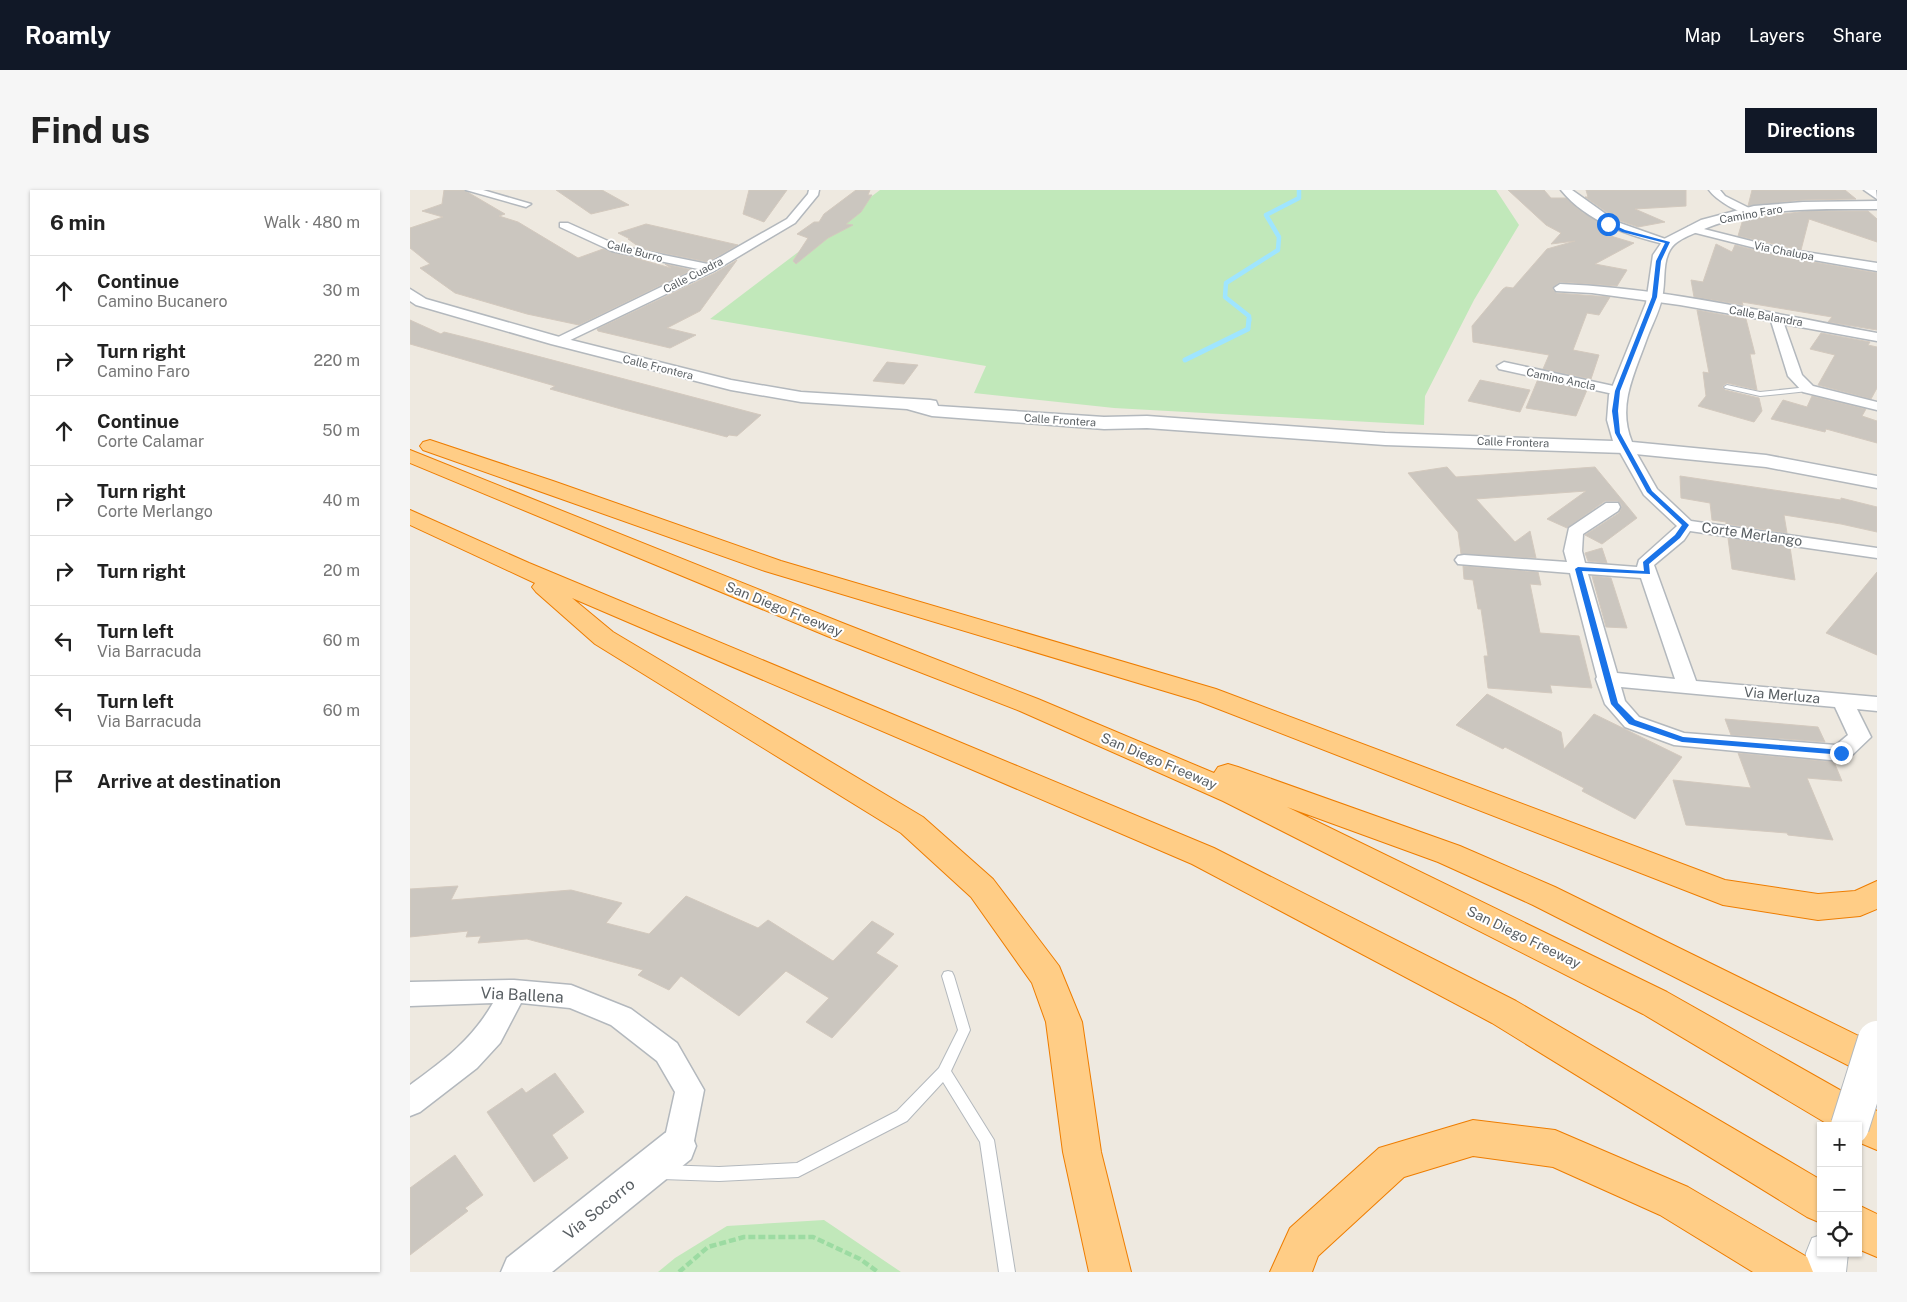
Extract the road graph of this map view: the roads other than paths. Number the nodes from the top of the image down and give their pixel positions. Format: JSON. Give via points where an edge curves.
{"nodes":[{"id":1,"x":472,"y":190,"type":"edge"},
{"id":2,"x":814,"y":190,"type":"edge"},
{"id":3,"x":1566,"y":190,"type":"edge"},
{"id":4,"x":1714,"y":190,"type":"edge"},
{"id":5,"x":1870,"y":190,"type":"edge"},
{"id":6,"x":1877,"y":196,"type":"edge"},
{"id":7,"x":526,"y":204,"type":"dead end"},
{"id":8,"x":1877,"y":205,"type":"edge"},
{"id":9,"x":1752,"y":212,"type":"junction"},
{"id":10,"x":564,"y":226,"type":"dead end"},
{"id":11,"x":1692,"y":229,"type":"junction"},
{"id":12,"x":1668,"y":242,"type":"junction"},
{"id":13,"x":1877,"y":267,"type":"edge"},
{"id":14,"x":710,"y":268,"type":"junction"},
{"id":15,"x":1560,"y":288,"type":"dead end"},
{"id":16,"x":410,"y":294,"type":"edge"},
{"id":17,"x":1655,"y":297,"type":"junction"},
{"id":18,"x":1776,"y":318,"type":"junction"},
{"id":19,"x":1877,"y":337,"type":"edge"},
{"id":20,"x":557,"y":341,"type":"junction"},
{"id":21,"x":1504,"y":366,"type":"dead end"},
{"id":22,"x":1727,"y":387,"type":"dead end"},
{"id":23,"x":1808,"y":389,"type":"junction"},
{"id":24,"x":1618,"y":391,"type":"junction"},
{"id":25,"x":1877,"y":406,"type":"edge"},
{"id":26,"x":410,"y":440,"type":"edge"},
{"id":27,"x":1625,"y":447,"type":"junction"},
{"id":28,"x":410,"y":456,"type":"edge"},
{"id":29,"x":1877,"y":482,"type":"edge"},
{"id":30,"x":1612,"y":507,"type":"dead end"},
{"id":31,"x":410,"y":517,"type":"edge"},
{"id":32,"x":1686,"y":525,"type":"junction"},
{"id":33,"x":1877,"y":552,"type":"edge"},
{"id":34,"x":1464,"y":560,"type":"dead end"},
{"id":35,"x":521,"y":568,"type":"junction"},
{"id":36,"x":1578,"y":569,"type":"junction"},
{"id":37,"x":1648,"y":573,"type":"junction"},
{"id":38,"x":1606,"y":679,"type":"junction"},
{"id":39,"x":1688,"y":688,"type":"junction"},
{"id":40,"x":1842,"y":700,"type":"junction"},
{"id":41,"x":1877,"y":704,"type":"edge"},
{"id":42,"x":1029,"y":705,"type":"junction"},
{"id":43,"x":1877,"y":894,"type":"edge"},
{"id":44,"x":948,"y":976,"type":"dead end"},
{"id":45,"x":514,"y":991,"type":"junction"},
{"id":46,"x":410,"y":994,"type":"edge"},
{"id":47,"x":1877,"y":1040,"type":"edge"},
{"id":48,"x":1877,"y":1063,"type":"edge"},
{"id":49,"x":944,"y":1072,"type":"junction"},
{"id":50,"x":410,"y":1102,"type":"edge"},
{"id":51,"x":1851,"y":1122,"type":"edge"},
{"id":52,"x":1877,"y":1132,"type":"edge"},
{"id":53,"x":678,"y":1146,"type":"joint"},
{"id":54,"x":646,"y":1171,"type":"junction"},
{"id":55,"x":1817,"y":1201,"type":"edge"},
{"id":56,"x":1862,"y":1228,"type":"edge"},
{"id":57,"x":1877,"y":1237,"type":"edge"},
{"id":58,"x":1827,"y":1257,"type":"edge"},
{"id":59,"x":521,"y":1272,"type":"edge"},
{"id":60,"x":1007,"y":1272,"type":"edge"},
{"id":61,"x":1110,"y":1272,"type":"edge"},
{"id":62,"x":1291,"y":1272,"type":"edge"},
{"id":63,"x":1792,"y":1272,"type":"edge"},
{"id":64,"x":1825,"y":1272,"type":"edge"}],
"edges":[{"from":1,"to":7,"type":"street"},
{"from":2,"to":14,"type":"street","name":"Calle Cuadra","via":[[813,196],[790,221]]},
{"from":3,"to":12,"type":"street","via":[[1608,224]]},
{"from":4,"to":9,"type":"street","via":[[1721,198]]},
{"from":5,"to":6,"type":"street"},
{"from":8,"to":9,"type":"street","name":"Camino Faro"},
{"from":9,"to":11,"type":"street","name":"Camino Faro","via":[[1707,222]]},
{"from":10,"to":14,"type":"street","name":"Calle Burro","via":[[616,249]]},
{"from":11,"to":12,"type":"street","name":"Camino Faro"},
{"from":11,"to":13,"type":"street","name":"Via Chalupa","via":[[1779,251]]},
{"from":12,"to":17,"type":"street","via":[[1659,261]]},
{"from":14,"to":20,"type":"street","name":"Calle Cuadra"},
{"from":15,"to":17,"type":"street","name":"Calle Balandra"},
{"from":16,"to":20,"type":"street","name":"Calle Frontera","via":[[421,302]]},
{"from":17,"to":18,"type":"street","name":"Calle Balandra"},
{"from":17,"to":24,"type":"street"},
{"from":18,"to":19,"type":"street","name":"Calle Balandra"},
{"from":18,"to":23,"type":"street","via":[[1795,376]]},
{"from":20,"to":27,"type":"street","name":"Calle Frontera","via":[[731,385],[801,397],[914,406],[932,411],[1385,439]]},
{"from":21,"to":24,"type":"street","name":"Camino Ancla"},
{"from":22,"to":23,"type":"lane","via":[[1760,394]]},
{"from":23,"to":25,"type":"street"},
{"from":24,"to":27,"type":"street","via":[[1615,411],[1618,433]]},
{"from":26,"to":43,"type":"highway","via":[[773,566],[1207,695],[1723,892],[1818,907],[1860,903]]},
{"from":27,"to":29,"type":"street","name":"Calle Frontera","via":[[1766,461]]},
{"from":27,"to":32,"type":"street","via":[[1650,492]]},
{"from":28,"to":42,"type":"highway","name":"San Diego Freeway"},
{"from":30,"to":36,"type":"street","via":[[1575,532],[1573,551]]},
{"from":31,"to":35,"type":"highway"},
{"from":32,"to":33,"type":"street","name":"Corte Merlango"},
{"from":32,"to":37,"type":"street","name":"Corte Merlango","via":[[1645,564]]},
{"from":34,"to":36,"type":"street"},
{"from":35,"to":55,"type":"highway","via":[[1202,856],[1504,1012]]},
{"from":35,"to":61,"type":"highway","via":[[604,638],[912,826],[982,888],[1047,976],[1064,1022],[1082,1152]]},
{"from":36,"to":37,"type":"street"},
{"from":36,"to":38,"type":"street"},
{"from":37,"to":39,"type":"street"},
{"from":38,"to":39,"type":"street"},
{"from":38,"to":40,"type":"street","via":[[1615,704],[1632,722],[1682,740],[1841,753],[1860,737]]},
{"from":39,"to":40,"type":"street","name":"Via Merluza"},
{"from":40,"to":41,"type":"street","name":"Via Merluza"},
{"from":42,"to":48,"type":"highway","via":[[1145,743],[1449,854],[1553,901]]},
{"from":42,"to":52,"type":"highway","name":"San Diego Freeway","via":[[1233,793],[1655,1002]]},
{"from":44,"to":49,"type":"lane","via":[[964,1030]]},
{"from":45,"to":46,"type":"street","name":"Via Ballena"},
{"from":45,"to":50,"type":"street","via":[[490,1034],[460,1064]]},
{"from":45,"to":53,"type":"street","name":"Via Ballena","via":[[571,997],[621,1017],[668,1052],[690,1090]]},
{"from":47,"to":51,"type":"main road","bridge":true},
{"from":49,"to":54,"type":"lane","via":[[902,1116],[798,1170],[720,1174]]},
{"from":49,"to":60,"type":"lane","via":[[986,1140]]},
{"from":53,"to":54,"type":"street","name":"Via Socorro"},
{"from":54,"to":59,"type":"street","name":"Via Socorro"},
{"from":56,"to":57,"type":"highway"},
{"from":58,"to":64,"type":"main road"},
{"from":62,"to":63,"type":"highway","via":[[1304,1242],[1393,1161],[1473,1138],[1555,1149],[1674,1201]]}]}
